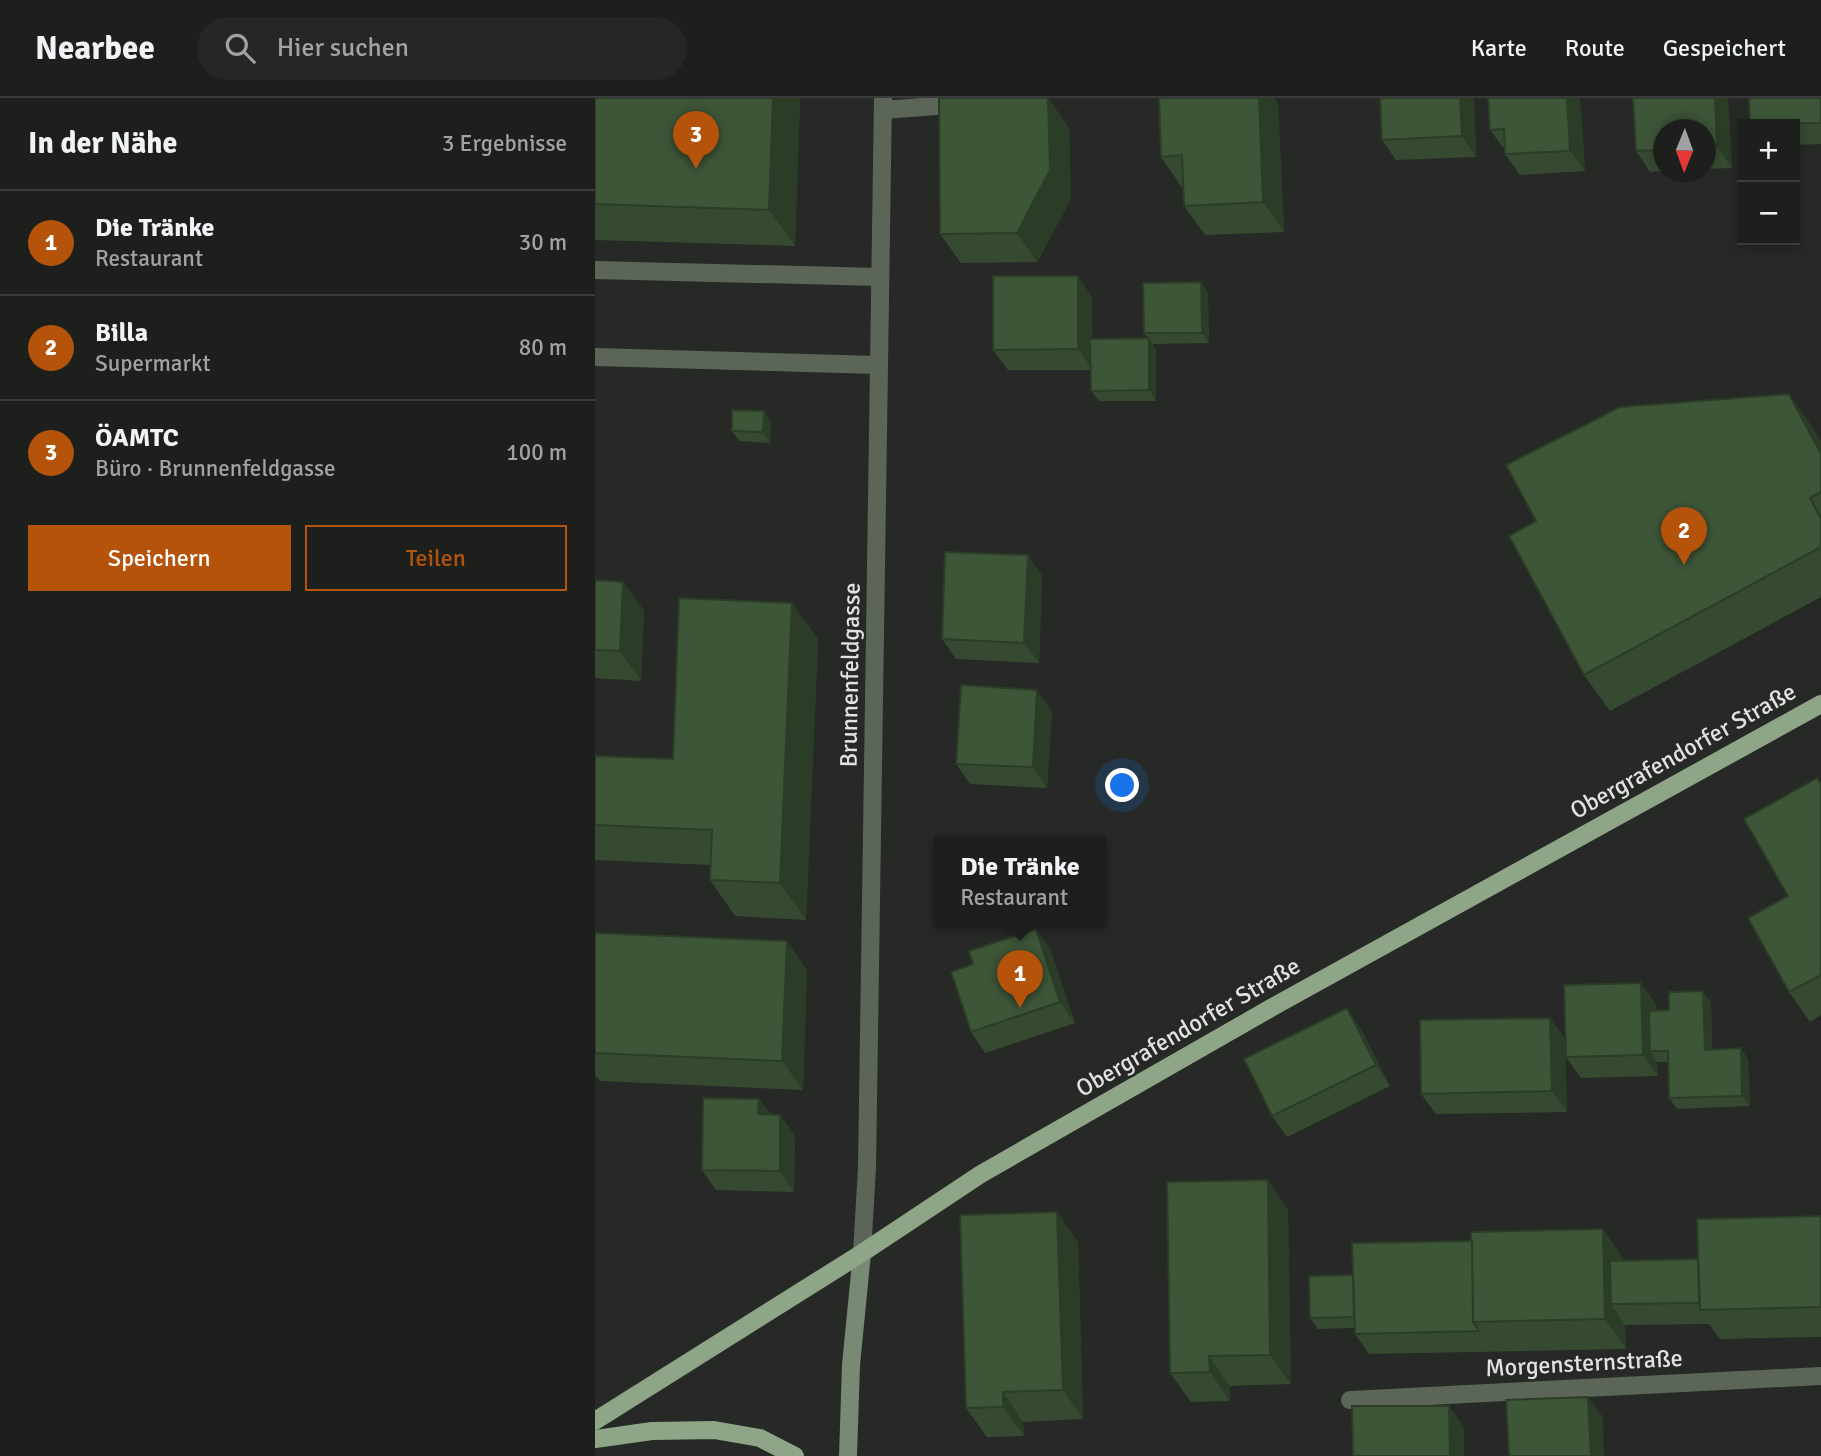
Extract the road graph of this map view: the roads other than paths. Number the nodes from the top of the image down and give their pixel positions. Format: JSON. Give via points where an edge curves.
{"nodes":[{"id":1,"x":975,"y":103,"type":"edge"},
{"id":2,"x":883,"y":104,"type":"edge"},
{"id":3,"x":595,"y":270,"type":"edge"},
{"id":4,"x":880,"y":277,"type":"junction"},
{"id":5,"x":595,"y":357,"type":"edge"},
{"id":6,"x":878,"y":365,"type":"junction"},
{"id":7,"x":1821,"y":704,"type":"edge"},
{"id":8,"x":862,"y":1253,"type":"junction"},
{"id":9,"x":1821,"y":1376,"type":"edge"},
{"id":10,"x":1350,"y":1400,"type":"dead end"},
{"id":11,"x":595,"y":1421,"type":"edge"},
{"id":12,"x":595,"y":1439,"type":"edge"},
{"id":13,"x":795,"y":1456,"type":"edge"},
{"id":14,"x":848,"y":1456,"type":"edge"}],
"edges":[{"from":1,"to":2,"type":"street"},
{"from":2,"to":4,"type":"street","name":"Brunnenfeldgasse"},
{"from":3,"to":4,"type":"street"},
{"from":4,"to":6,"type":"street","name":"Brunnenfeldgasse"},
{"from":5,"to":6,"type":"street"},
{"from":6,"to":8,"type":"street","name":"Brunnenfeldgasse"},
{"from":7,"to":8,"type":"main road","name":"Obergrafendorfer Straße","via":[[1230,1031],[981,1174]]},
{"from":8,"to":11,"type":"main road","name":"Obergrafendorfer Straße"},
{"from":8,"to":14,"type":"main road"},
{"from":9,"to":10,"type":"street","name":"Morgensternstraße"},
{"from":12,"to":13,"type":"main road","via":[[652,1431],[714,1430],[760,1438]]}]}
